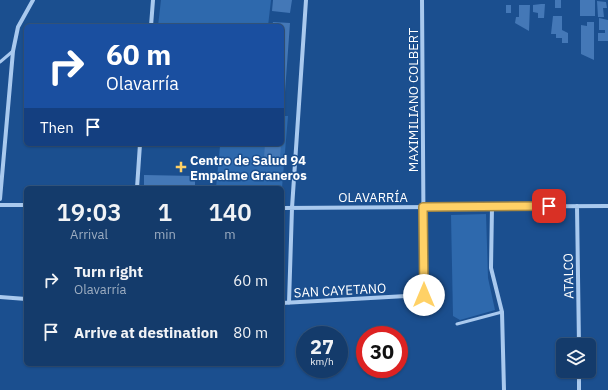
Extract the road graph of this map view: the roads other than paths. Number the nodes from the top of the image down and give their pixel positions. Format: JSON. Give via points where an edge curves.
{"nodes":[{"id":1,"x":33,"y":0,"type":"edge"},
{"id":2,"x":153,"y":0,"type":"edge"},
{"id":3,"x":306,"y":0,"type":"edge"},
{"id":4,"x":422,"y":0,"type":"edge"},
{"id":5,"x":151,"y":24,"type":"edge"},
{"id":6,"x":13,"y":51,"type":"junction"},
{"id":7,"x":0,"y":62,"type":"edge"},
{"id":8,"x":140,"y":146,"type":"edge"},
{"id":9,"x":137,"y":186,"type":"edge"},
{"id":10,"x":0,"y":199,"type":"edge"},
{"id":11,"x":0,"y":205,"type":"edge"},
{"id":12,"x":24,"y":205,"type":"edge"},
{"id":13,"x":577,"y":206,"type":"junction"},
{"id":14,"x":608,"y":206,"type":"edge"},
{"id":15,"x":423,"y":207,"type":"junction"},
{"id":16,"x":492,"y":207,"type":"junction"},
{"id":17,"x":284,"y":208,"type":"edge"},
{"id":18,"x":292,"y":208,"type":"junction"},
{"id":19,"x":424,"y":295,"type":"joint"},
{"id":20,"x":0,"y":298,"type":"edge"},
{"id":21,"x":24,"y":300,"type":"edge"},
{"id":22,"x":284,"y":303,"type":"edge"},
{"id":23,"x":289,"y":303,"type":"junction"},
{"id":24,"x":502,"y":312,"type":"junction"},
{"id":25,"x":457,"y":324,"type":"dead end"},
{"id":26,"x":579,"y":338,"type":"edge"},
{"id":27,"x":579,"y":378,"type":"edge"},
{"id":28,"x":504,"y":390,"type":"edge"},
{"id":29,"x":579,"y":390,"type":"edge"}],
"edges":[{"from":1,"to":6,"type":"street","via":[[18,27]]},
{"from":2,"to":5,"type":"street"},
{"from":3,"to":18,"type":"street"},
{"from":4,"to":15,"type":"street","name":"MAXIMILIANO COLBERT"},
{"from":6,"to":7,"type":"lane"},
{"from":6,"to":10,"type":"street"},
{"from":8,"to":9,"type":"street"},
{"from":11,"to":12,"type":"street"},
{"from":13,"to":14,"type":"street","name":"OLAVARRÍA"},
{"from":13,"to":16,"type":"street","name":"OLAVARRÍA"},
{"from":13,"to":26,"type":"street","name":"ATALCO"},
{"from":15,"to":16,"type":"street","name":"OLAVARRÍA"},
{"from":15,"to":18,"type":"street","name":"OLAVARRÍA"},
{"from":15,"to":19,"type":"street","name":"MAXIMILIANO COLBERT"},
{"from":16,"to":24,"type":"street","via":[[491,268]]},
{"from":17,"to":18,"type":"street","name":"OLAVARRÍA"},
{"from":18,"to":23,"type":"street"},
{"from":19,"to":23,"type":"street","name":"SAN CAYETANO"},
{"from":20,"to":21,"type":"street"},
{"from":22,"to":23,"type":"street","name":"SAN CAYETANO"},
{"from":24,"to":25,"type":"lane"},
{"from":24,"to":28,"type":"street"},
{"from":27,"to":29,"type":"street"}]}
